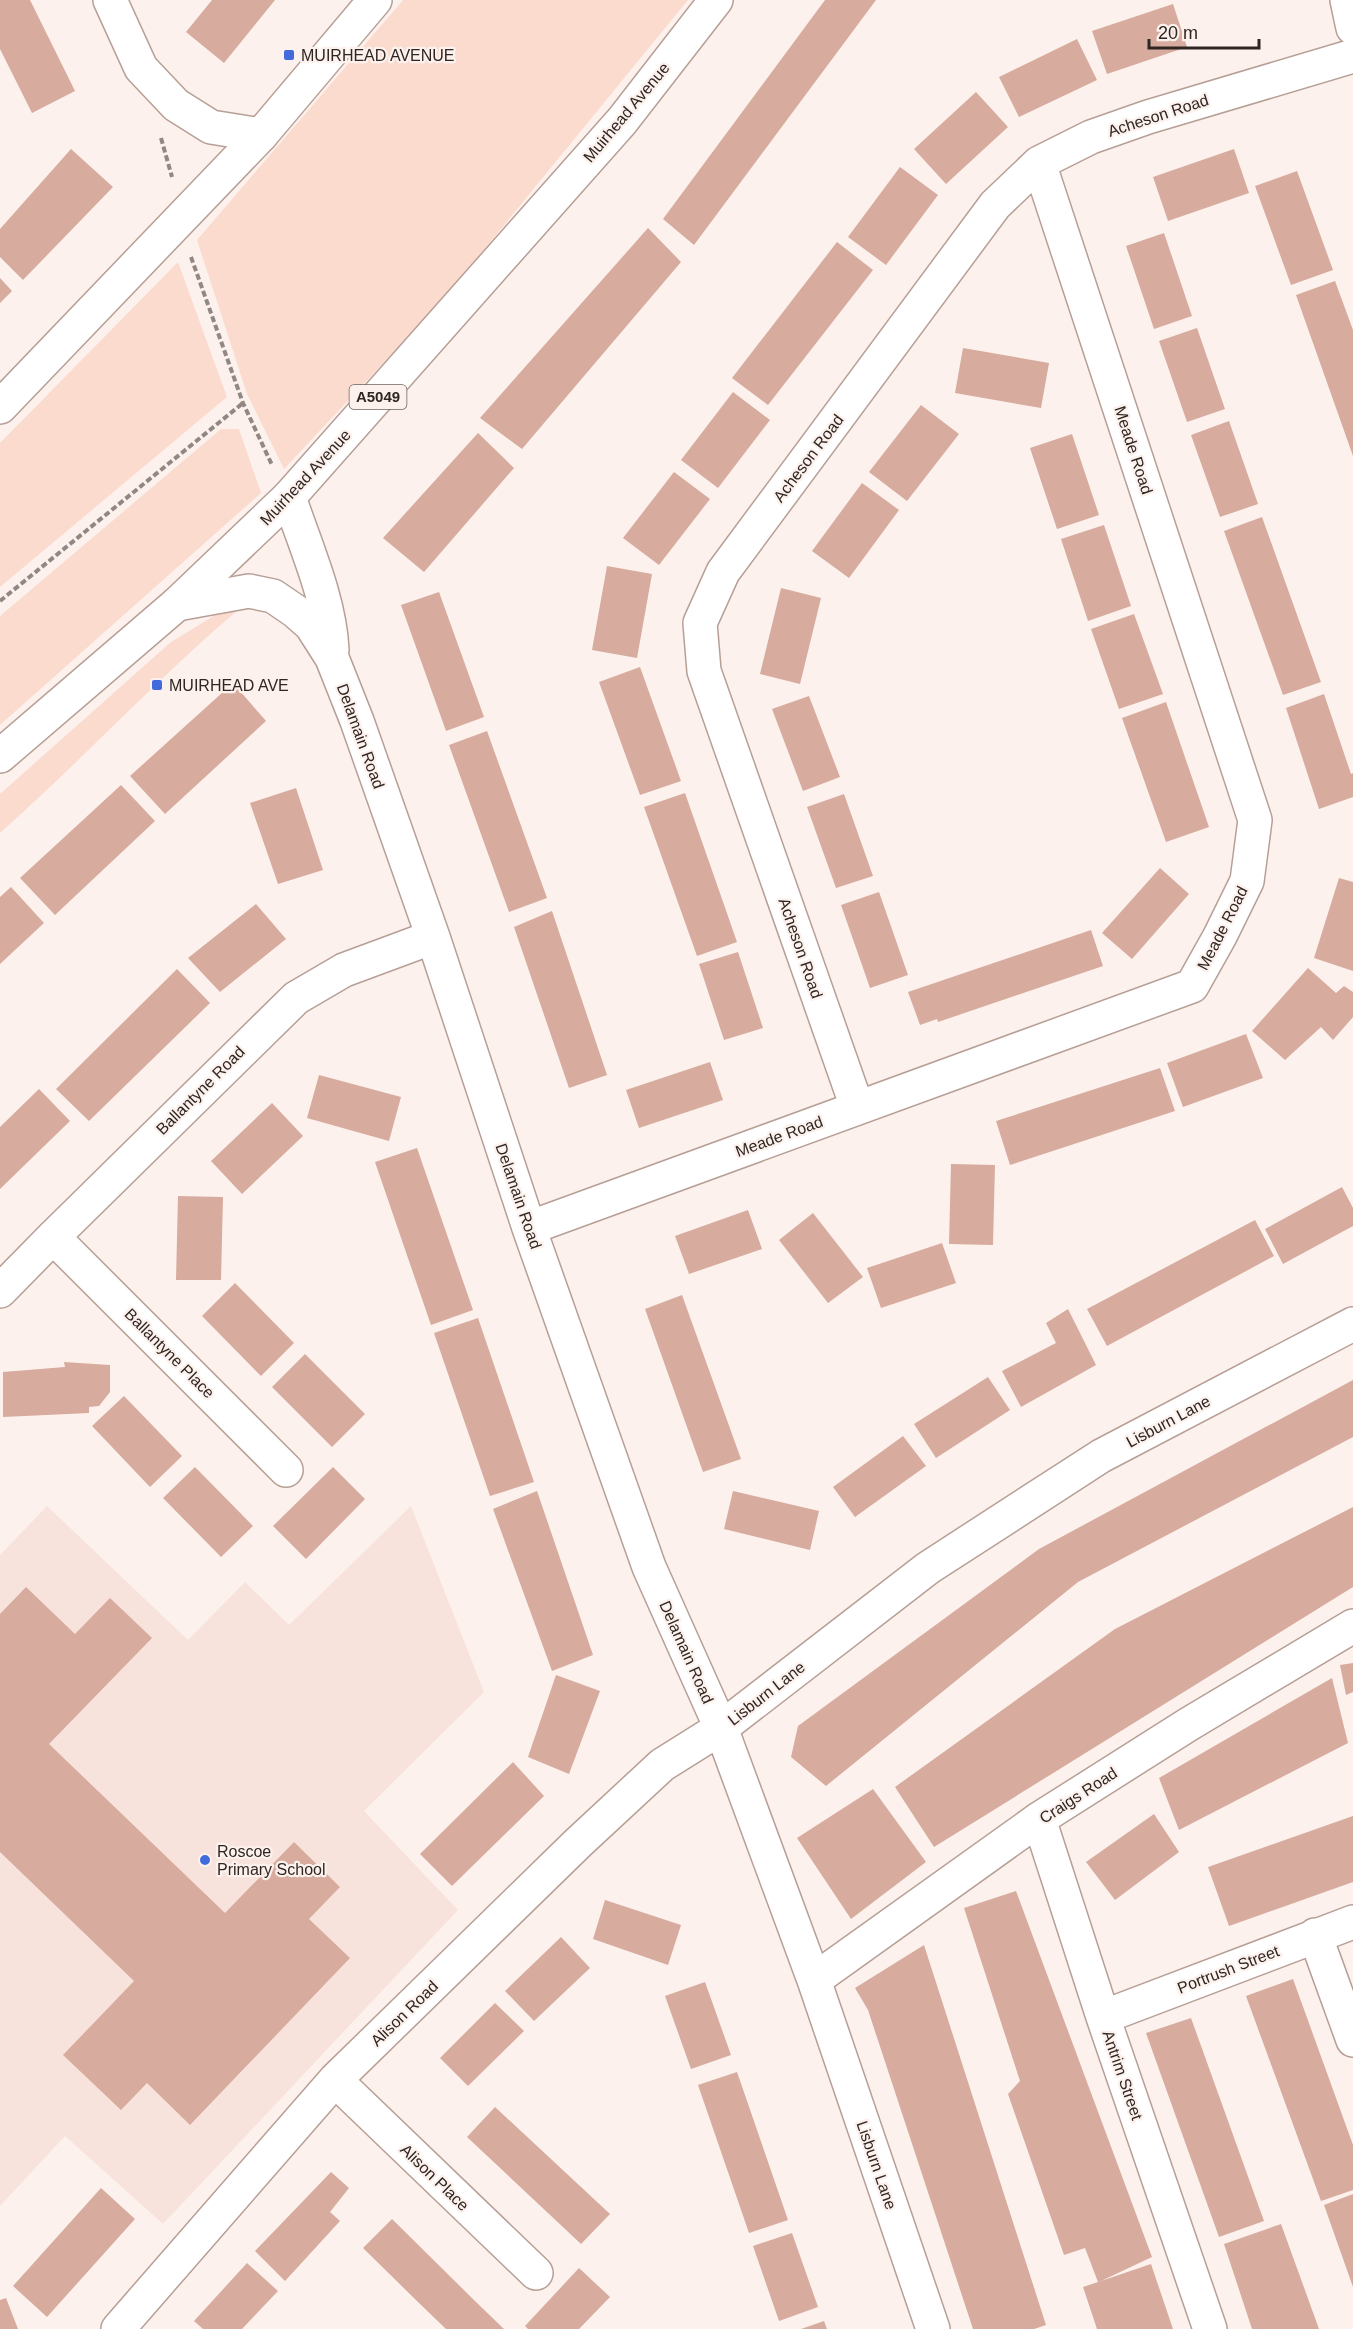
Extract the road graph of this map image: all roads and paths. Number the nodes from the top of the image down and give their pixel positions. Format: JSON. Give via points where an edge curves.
{"nodes":[{"id":1,"x":110,"y":0,"type":"edge"},
{"id":2,"x":375,"y":0,"type":"edge"},
{"id":3,"x":716,"y":0,"type":"edge"},
{"id":4,"x":1353,"y":56,"type":"edge"},
{"id":5,"x":261,"y":135,"type":"junction"},
{"id":6,"x":1039,"y":163,"type":"junction"},
{"id":7,"x":0,"y":407,"type":"edge"},
{"id":8,"x":289,"y":497,"type":"junction"},
{"id":9,"x":0,"y":601,"type":"edge"},
{"id":10,"x":177,"y":604,"type":"junction"},
{"id":11,"x":332,"y":658,"type":"junction"},
{"id":12,"x":0,"y":756,"type":"edge"},
{"id":13,"x":433,"y":937,"type":"junction"},
{"id":14,"x":857,"y":1107,"type":"junction"},
{"id":15,"x":529,"y":1228,"type":"junction"},
{"id":16,"x":53,"y":1237,"type":"junction"},
{"id":17,"x":0,"y":1291,"type":"edge"},
{"id":18,"x":1353,"y":1324,"type":"edge"},
{"id":19,"x":286,"y":1470,"type":"dead end"},
{"id":20,"x":1353,"y":1626,"type":"edge"},
{"id":21,"x":721,"y":1728,"type":"junction"},
{"id":22,"x":1039,"y":1819,"type":"junction"},
{"id":23,"x":1353,"y":1922,"type":"edge"},
{"id":24,"x":1315,"y":1935,"type":"junction"},
{"id":25,"x":814,"y":1980,"type":"junction"},
{"id":26,"x":1103,"y":2017,"type":"junction"},
{"id":27,"x":1353,"y":2040,"type":"edge"},
{"id":28,"x":335,"y":2080,"type":"junction"},
{"id":29,"x":536,"y":2273,"type":"dead end"},
{"id":30,"x":118,"y":2329,"type":"edge"},
{"id":31,"x":933,"y":2329,"type":"edge"},
{"id":32,"x":1210,"y":2329,"type":"edge"}],
"edges":[{"from":1,"to":5,"type":"main road","via":[[141,68],[176,105],[211,127]]},
{"from":2,"to":5,"type":"main road"},
{"from":3,"to":8,"type":"main road","name":"Muirhead Avenue","number":"A5049","via":[[622,121]]},
{"from":4,"to":6,"type":"main road","name":"Acheson Road","via":[[1148,117],[1091,137]]},
{"from":5,"to":7,"type":"main road"},
{"from":6,"to":14,"type":"main road","name":"Acheson Road","via":[[995,205],[723,572],[700,623],[704,671]]},
{"from":6,"to":14,"type":"main road","name":"Meade Road","via":[[1255,820],[1247,880],[1192,986]]},
{"from":8,"to":9,"type":"path","via":[[243,403]]},
{"from":8,"to":10,"type":"main road","name":"Muirhead Avenue","number":"A5049"},
{"from":8,"to":11,"type":"main road","via":[[331,630]]},
{"from":10,"to":11,"type":"main road","via":[[249,591],[273,596],[311,625]]},
{"from":10,"to":12,"type":"main road","name":"Muirhead Avenue","number":"A5049"},
{"from":11,"to":13,"type":"main road","name":"Delamain Road"},
{"from":13,"to":15,"type":"main road","name":"Delamain Road"},
{"from":13,"to":16,"type":"main road","name":"Ballantyne Road","via":[[344,970],[296,998]]},
{"from":14,"to":15,"type":"main road","name":"Meade Road"},
{"from":15,"to":21,"type":"main road","name":"Delamain Road","via":[[649,1567]]},
{"from":16,"to":17,"type":"main road","name":"Ballantyne Road"},
{"from":16,"to":19,"type":"main road","name":"Ballantyne Place"},
{"from":18,"to":21,"type":"main road","name":"Lisburn Lane","via":[[1101,1456],[928,1568]]},
{"from":20,"to":22,"type":"main road","name":"Craigs Road"},
{"from":21,"to":25,"type":"main road","name":"Lisburn Lane"},
{"from":21,"to":28,"type":"main road","name":"Alison Road","via":[[662,1766]]},
{"from":22,"to":25,"type":"main road","name":"Craigs Road"},
{"from":22,"to":26,"type":"main road","name":"Antrim Street"},
{"from":23,"to":24,"type":"main road","name":"Portrush Street"},
{"from":24,"to":26,"type":"main road","name":"Portrush Street"},
{"from":24,"to":27,"type":"main road"},
{"from":25,"to":31,"type":"main road","name":"Lisburn Lane"},
{"from":26,"to":32,"type":"main road","name":"Antrim Street"},
{"from":28,"to":29,"type":"main road","name":"Alison Place"},
{"from":28,"to":30,"type":"main road","name":"Alison Road"}]}
